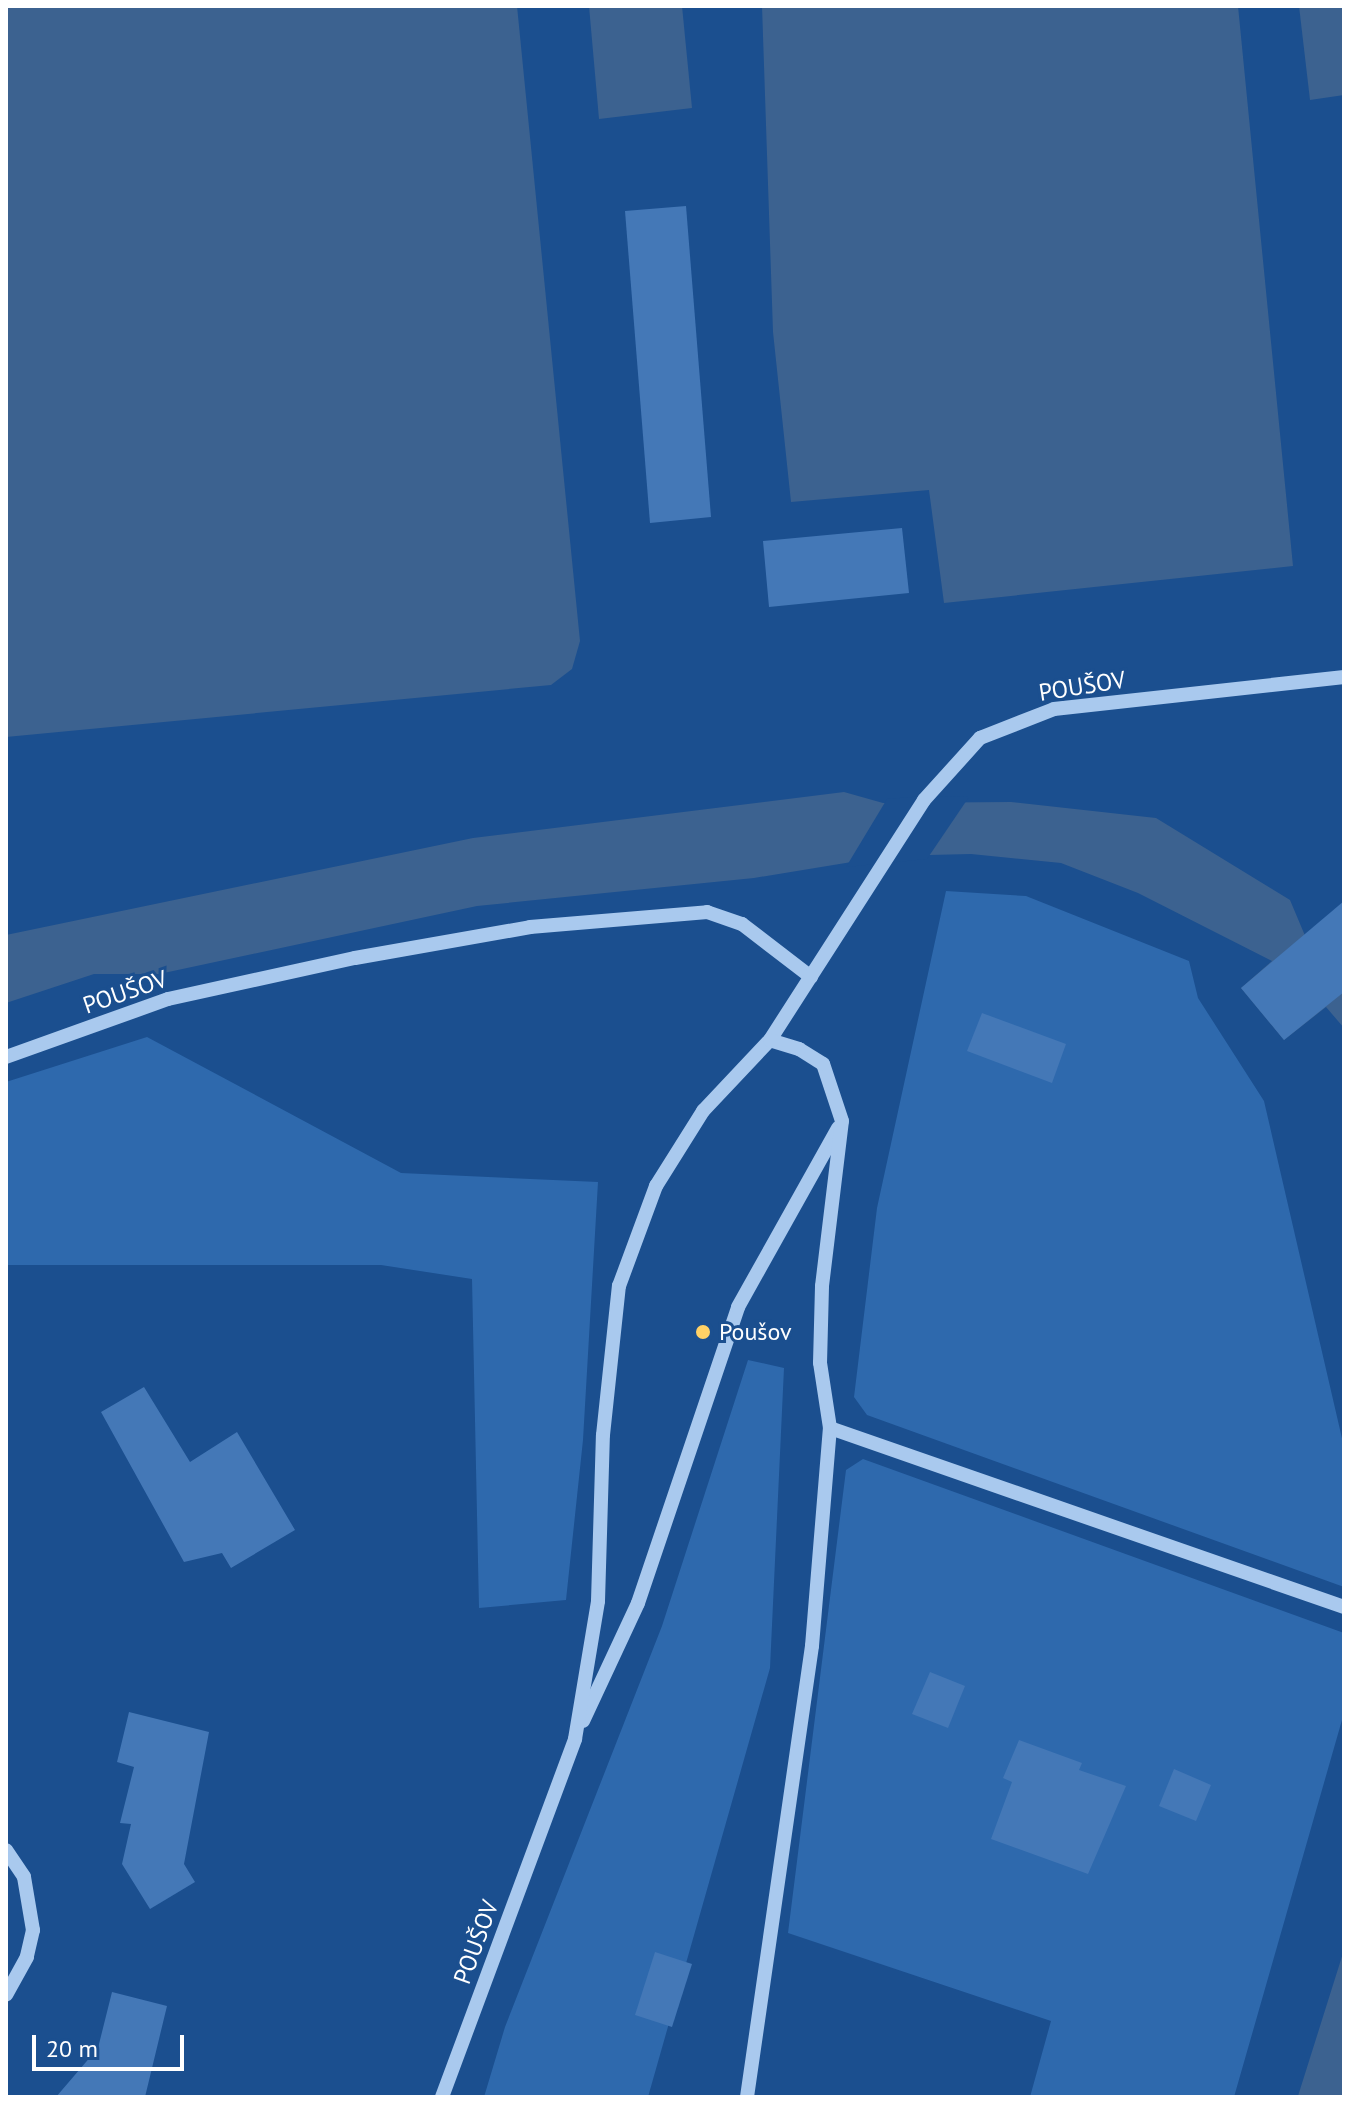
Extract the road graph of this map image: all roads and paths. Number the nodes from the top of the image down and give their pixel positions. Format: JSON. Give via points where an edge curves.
{"nodes":[{"id":1,"x":1344,"y":677,"type":"edge"},
{"id":2,"x":811,"y":977,"type":"junction"},
{"id":3,"x":770,"y":1040,"type":"junction"},
{"id":4,"x":6,"y":1057,"type":"edge"},
{"id":5,"x":842,"y":1121,"type":"junction"},
{"id":6,"x":830,"y":1428,"type":"junction"},
{"id":7,"x":1344,"y":1607,"type":"edge"},
{"id":8,"x":575,"y":1739,"type":"junction"},
{"id":9,"x":6,"y":1850,"type":"edge"},
{"id":10,"x":6,"y":1995,"type":"edge"},
{"id":11,"x":442,"y":2097,"type":"edge"},
{"id":12,"x":747,"y":2097,"type":"edge"}],
"edges":[{"from":1,"to":2,"type":"street","name":"POUŠOV","via":[[1054,709],[1001,727],[951,765]]},
{"from":2,"to":3,"type":"street","name":"POUŠOV"},
{"from":2,"to":4,"type":"street","name":"POUŠOV","via":[[742,924],[707,912],[530,927],[168,999]]},
{"from":3,"to":5,"type":"street","via":[[823,1064]]},
{"from":3,"to":8,"type":"street","name":"POUŠOV","via":[[703,1111],[656,1186],[619,1286],[603,1435],[598,1601]]},
{"from":5,"to":6,"type":"street","via":[[822,1286],[820,1363]]},
{"from":5,"to":8,"type":"street","via":[[738,1307],[638,1603]]},
{"from":6,"to":7,"type":"street"},
{"from":6,"to":12,"type":"street","via":[[812,1646]]},
{"from":8,"to":11,"type":"street","name":"POUŠOV"},
{"from":9,"to":10,"type":"street","via":[[24,1877],[33,1930],[27,1957]]}]}
